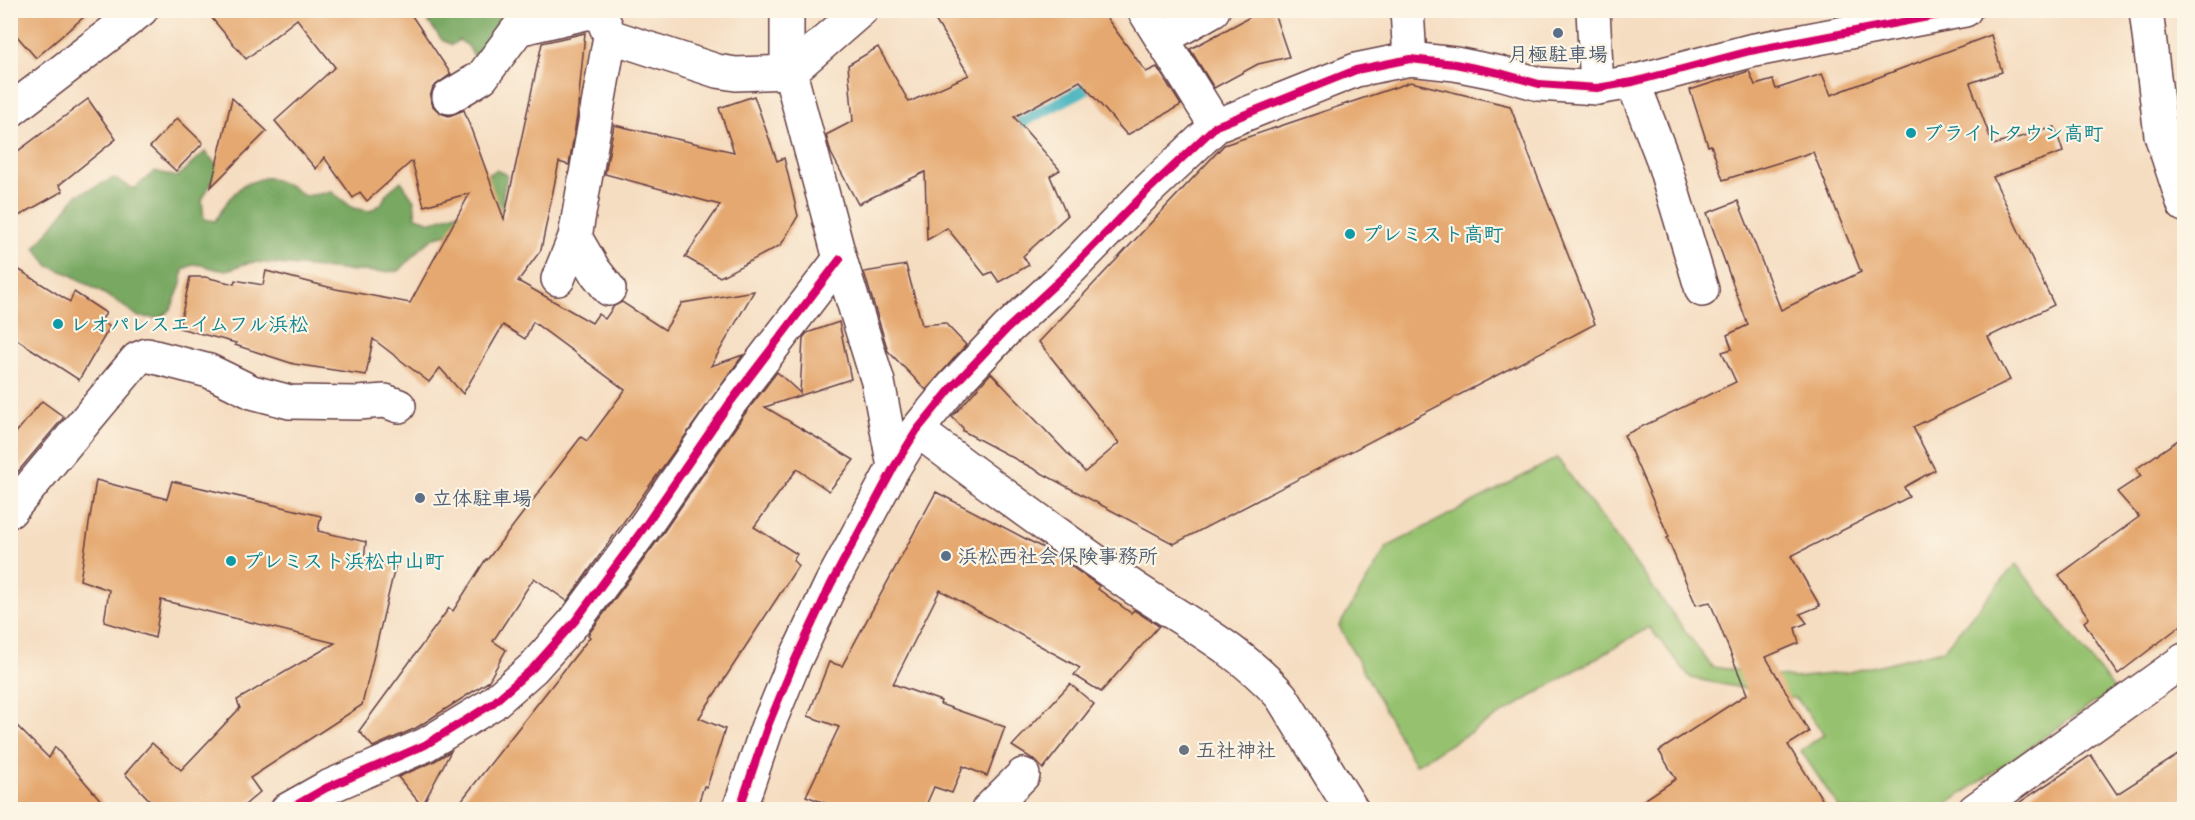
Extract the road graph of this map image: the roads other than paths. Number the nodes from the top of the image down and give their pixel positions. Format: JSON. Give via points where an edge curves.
{"nodes":[{"id":1,"x":141,"y":10,"type":"edge"},
{"id":2,"x":787,"y":10,"type":"edge"},
{"id":3,"x":861,"y":10,"type":"edge"},
{"id":4,"x":1144,"y":10,"type":"edge"},
{"id":5,"x":1213,"y":10,"type":"edge"},
{"id":6,"x":1407,"y":10,"type":"edge"},
{"id":7,"x":1593,"y":10,"type":"edge"},
{"id":8,"x":1965,"y":10,"type":"edge"},
{"id":9,"x":2146,"y":10,"type":"edge"},
{"id":10,"x":610,"y":36,"type":"junction"},
{"id":11,"x":1162,"y":39,"type":"junction"},
{"id":12,"x":1410,"y":59,"type":"junction"},
{"id":13,"x":790,"y":72,"type":"junction"},
{"id":14,"x":1633,"y":82,"type":"junction"},
{"id":15,"x":1597,"y":88,"type":"junction"},
{"id":16,"x":449,"y":97,"type":"dead end"},
{"id":17,"x":10,"y":111,"type":"edge"},
{"id":18,"x":1216,"y":126,"type":"junction"},
{"id":19,"x":2184,"y":205,"type":"edge"},
{"id":20,"x":575,"y":237,"type":"junction"},
{"id":21,"x":840,"y":259,"type":"junction"},
{"id":22,"x":558,"y":279,"type":"dead end"},
{"id":23,"x":609,"y":289,"type":"dead end"},
{"id":24,"x":1702,"y":290,"type":"dead end"},
{"id":25,"x":399,"y":406,"type":"dead end"},
{"id":26,"x":917,"y":430,"type":"junction"},
{"id":27,"x":894,"y":467,"type":"junction"},
{"id":28,"x":10,"y":510,"type":"edge"},
{"id":29,"x":2184,"y":660,"type":"edge"},
{"id":30,"x":1023,"y":775,"type":"dead end"},
{"id":31,"x":745,"y":808,"type":"edge"},
{"id":32,"x":287,"y":810,"type":"edge"},
{"id":33,"x":988,"y":810,"type":"edge"},
{"id":34,"x":1352,"y":810,"type":"edge"},
{"id":35,"x":1975,"y":810,"type":"edge"}],
"edges":[{"from":1,"to":17,"type":"main road"},
{"from":2,"to":13,"type":"main road"},
{"from":3,"to":13,"type":"main road"},
{"from":4,"to":11,"type":"main road"},
{"from":5,"to":11,"type":"main road"},
{"from":6,"to":12,"type":"main road"},
{"from":7,"to":15,"type":"main road"},
{"from":8,"to":14,"type":"main road","via":[[1750,51]]},
{"from":9,"to":19,"type":"main road","via":[[2161,135]]},
{"from":10,"to":13,"type":"main road","via":[[717,71]]},
{"from":10,"to":16,"type":"main road","via":[[599,10],[518,29],[482,77]]},
{"from":10,"to":20,"type":"main road"},
{"from":11,"to":18,"type":"main road"},
{"from":12,"to":15,"type":"main road","via":[[1455,64],[1539,84]]},
{"from":12,"to":18,"type":"main road","via":[[1356,70]]},
{"from":13,"to":21,"type":"main road"},
{"from":14,"to":15,"type":"main road"},
{"from":14,"to":24,"type":"main road","via":[[1662,157]]},
{"from":18,"to":26,"type":"main road","via":[[1007,329]]},
{"from":20,"to":22,"type":"main road"},
{"from":20,"to":23,"type":"main road"},
{"from":21,"to":27,"type":"main road","via":[[878,382]]},
{"from":21,"to":32,"type":"main road","via":[[729,404],[582,612],[533,668],[492,704],[425,745],[326,788]]},
{"from":25,"to":28,"type":"main road","via":[[385,401],[290,402],[252,392],[209,371],[147,355],[137,358]]},
{"from":26,"to":27,"type":"main road"},
{"from":26,"to":34,"type":"main road","via":[[1266,680],[1281,696]]},
{"from":27,"to":31,"type":"main road","via":[[795,660],[767,728]]},
{"from":29,"to":35,"type":"main road"},
{"from":30,"to":33,"type":"main road"}]}
